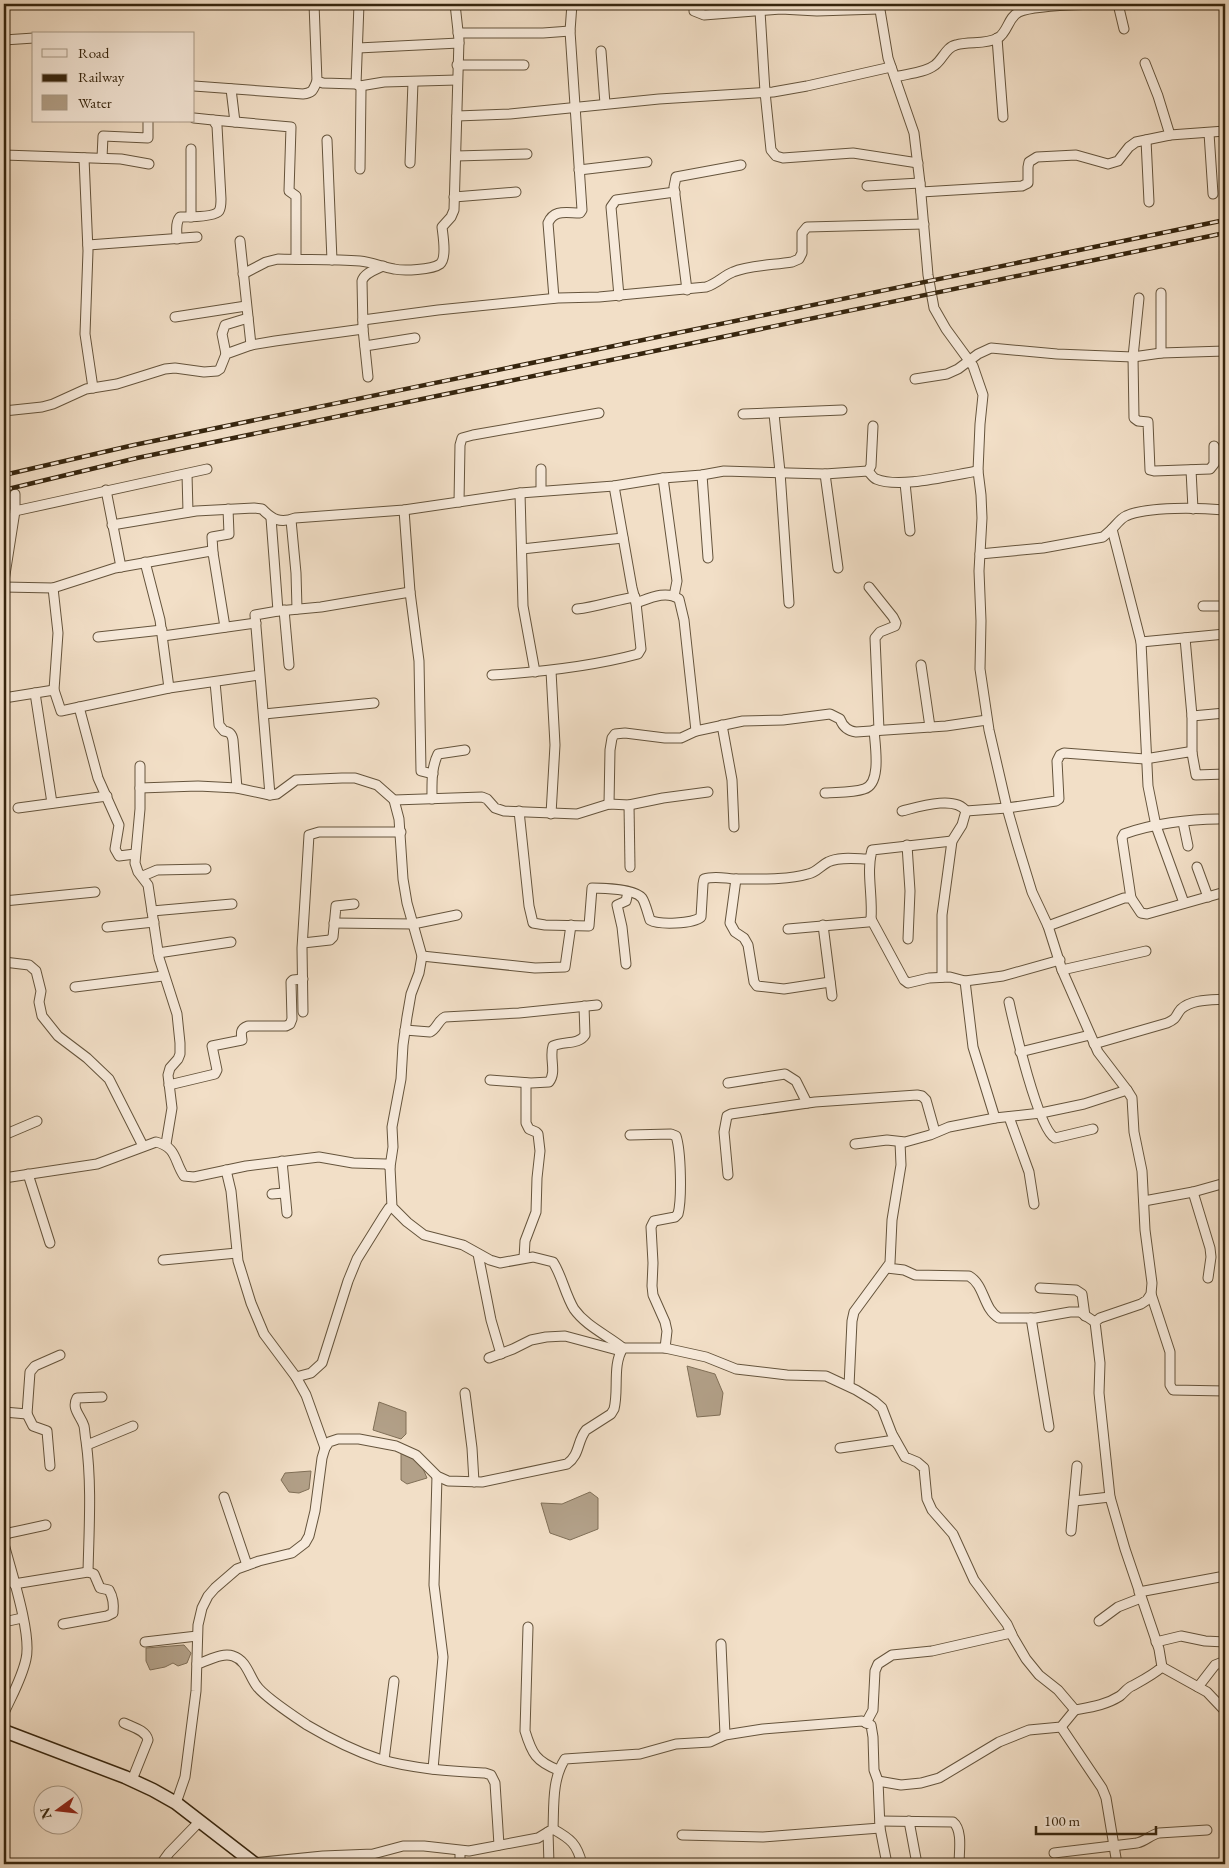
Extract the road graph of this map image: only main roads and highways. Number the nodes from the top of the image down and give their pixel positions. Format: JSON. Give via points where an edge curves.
{"nodes":[{"id":1,"x":4,"y":1731,"type":"edge"},
{"id":2,"x":255,"y":1863,"type":"edge"}],
"edges":[{"from":1,"to":2,"type":"main road","via":[[132,1780],[176,1802]]}]}
